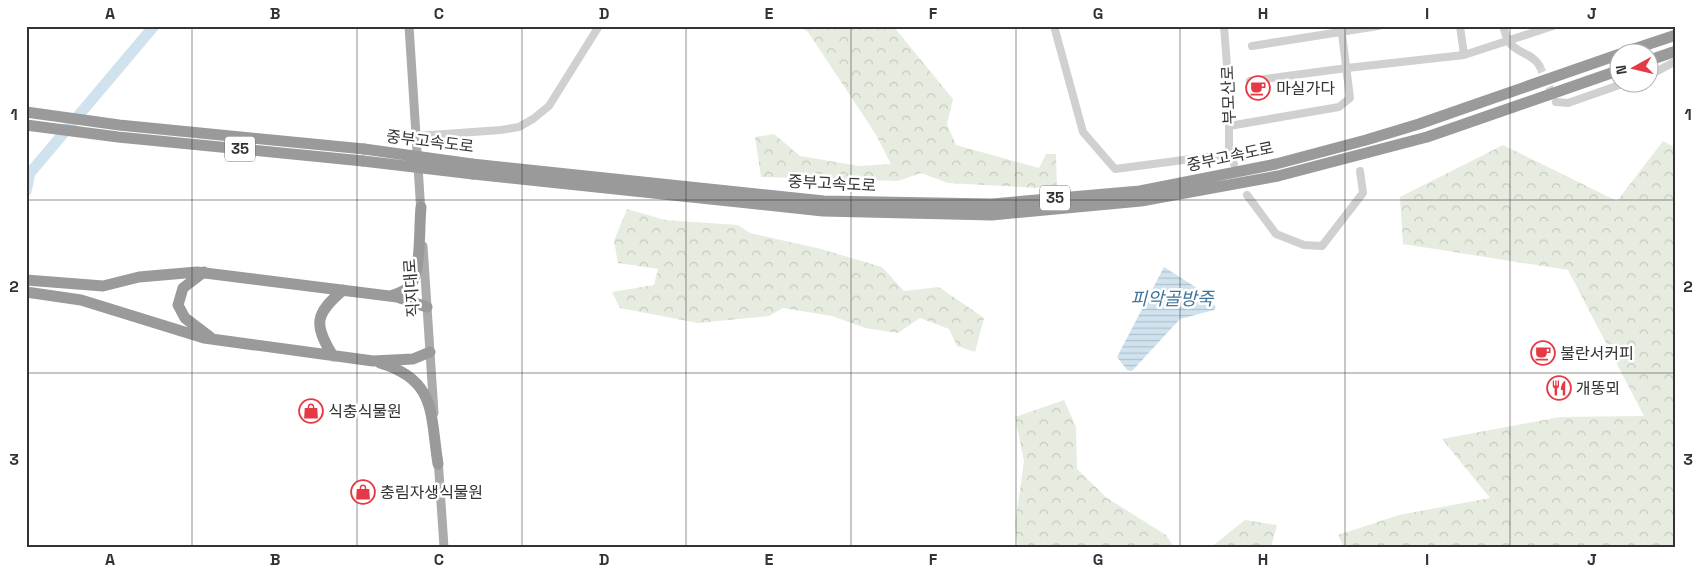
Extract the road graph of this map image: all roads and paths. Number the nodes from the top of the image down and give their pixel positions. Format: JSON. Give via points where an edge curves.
{"nodes":[{"id":1,"x":409,"y":26,"type":"edge"},
{"id":2,"x":599,"y":26,"type":"edge"},
{"id":3,"x":1054,"y":26,"type":"edge"},
{"id":4,"x":1224,"y":26,"type":"edge"},
{"id":5,"x":1378,"y":26,"type":"edge"},
{"id":6,"x":1460,"y":26,"type":"edge"},
{"id":7,"x":1503,"y":26,"type":"edge"},
{"id":8,"x":1548,"y":27,"type":"edge"},
{"id":9,"x":1342,"y":29,"type":"edge"},
{"id":10,"x":1676,"y":35,"type":"edge"},
{"id":11,"x":1508,"y":41,"type":"junction"},
{"id":12,"x":1655,"y":42,"type":"edge"},
{"id":13,"x":1252,"y":46,"type":"dead end"},
{"id":14,"x":1676,"y":51,"type":"edge"},
{"id":15,"x":1464,"y":55,"type":"junction"},
{"id":16,"x":1610,"y":57,"type":"edge"},
{"id":17,"x":1660,"y":57,"type":"edge"},
{"id":18,"x":1676,"y":61,"type":"edge"},
{"id":19,"x":1539,"y":65,"type":"tunnel mouth"},
{"id":20,"x":1347,"y":68,"type":"junction"},
{"id":21,"x":1660,"y":70,"type":"edge"},
{"id":22,"x":1610,"y":73,"type":"edge"},
{"id":23,"x":1250,"y":81,"type":"dead end"},
{"id":24,"x":1610,"y":88,"type":"edge"},
{"id":25,"x":1556,"y":102,"type":"dead end"},
{"id":26,"x":26,"y":112,"type":"edge"},
{"id":27,"x":26,"y":125,"type":"edge"},
{"id":28,"x":1229,"y":126,"type":"junction"},
{"id":29,"x":118,"y":131,"type":"junction"},
{"id":30,"x":416,"y":136,"type":"junction"},
{"id":31,"x":1229,"y":154,"type":"junction"},
{"id":32,"x":1234,"y":164,"type":"dead end"},
{"id":33,"x":473,"y":169,"type":"junction"},
{"id":34,"x":1360,"y":171,"type":"dead end"},
{"id":35,"x":1247,"y":195,"type":"dead end"},
{"id":36,"x":421,"y":207,"type":"junction"},
{"id":37,"x":204,"y":272,"type":"junction"},
{"id":38,"x":26,"y":280,"type":"edge"},
{"id":39,"x":35,"y":289,"type":"edge"},
{"id":40,"x":343,"y":290,"type":"junction"},
{"id":41,"x":390,"y":296,"type":"junction"},
{"id":42,"x":428,"y":307,"type":"junction"},
{"id":43,"x":214,"y":340,"type":"junction"},
{"id":44,"x":430,"y":352,"type":"junction"},
{"id":45,"x":333,"y":356,"type":"junction"},
{"id":46,"x":373,"y":361,"type":"junction"},
{"id":47,"x":438,"y":464,"type":"junction"},
{"id":48,"x":444,"y":547,"type":"edge"}],
"edges":[{"from":1,"to":30,"type":"main road","name":"직지대로"},
{"from":2,"to":30,"type":"street","via":[[550,106],[534,119],[501,130]]},
{"from":3,"to":31,"type":"street","via":[[1083,132],[1115,168]]},
{"from":4,"to":28,"type":"street","name":"부모산로","via":[[1230,93]]},
{"from":5,"to":9,"type":"street"},
{"from":6,"to":15,"type":"street"},
{"from":7,"to":11,"type":"street"},
{"from":8,"to":11,"type":"street"},
{"from":9,"to":13,"type":"street"},
{"from":9,"to":20,"type":"street"},
{"from":10,"to":12,"type":"highway"},
{"from":11,"to":15,"type":"street"},
{"from":11,"to":19,"type":"street"},
{"from":14,"to":17,"type":"highway"},
{"from":15,"to":20,"type":"street"},
{"from":16,"to":33,"type":"highway","name":"중부고속도로","number":"35","via":[[1366,140],[1276,164],[1140,191],[992,204],[824,201]]},
{"from":18,"to":21,"type":"street"},
{"from":20,"to":23,"type":"street"},
{"from":20,"to":28,"type":"street","via":[[1350,98],[1339,107]]},
{"from":22,"to":33,"type":"highway","name":"중부고속도로","number":"35","via":[[1427,137],[1278,176],[1141,201],[992,215],[823,211]]},
{"from":24,"to":25,"type":"street","via":[[1568,103]]},
{"from":26,"to":29,"type":"highway","name":"중부고속도로","number":"35"},
{"from":27,"to":29,"type":"highway","name":"중부고속도로","number":"35"},
{"from":28,"to":31,"type":"street","name":"부모산로"},
{"from":29,"to":33,"type":"highway","name":"중부고속도로","number":"35","bridge":true,"via":[[363,161]]},
{"from":29,"to":33,"type":"highway","name":"중부고속도로","number":"35","bridge":true,"via":[[364,149]]},
{"from":30,"to":36,"type":"main road","name":"직지대로"},
{"from":31,"to":32,"type":"street","name":"부모산로"},
{"from":34,"to":35,"type":"street","via":[[1363,193],[1322,246],[1304,245],[1276,234]]},
{"from":36,"to":41,"type":"highway","via":[[413,282]]},
{"from":36,"to":42,"type":"main road","name":"직지대로"},
{"from":37,"to":39,"type":"highway","via":[[168,272],[103,286]]},
{"from":37,"to":40,"type":"highway"},
{"from":37,"to":43,"type":"highway","via":[[183,288],[178,305],[185,318]]},
{"from":38,"to":39,"type":"highway"},
{"from":39,"to":43,"type":"highway"},
{"from":40,"to":41,"type":"highway"},
{"from":40,"to":45,"type":"highway","via":[[328,303],[319,319],[322,337]]},
{"from":41,"to":42,"type":"highway"},
{"from":42,"to":44,"type":"main road","name":"직지대로"},
{"from":43,"to":45,"type":"highway"},
{"from":44,"to":46,"type":"highway","via":[[413,359]]},
{"from":44,"to":47,"type":"main road","name":"직지대로"},
{"from":45,"to":46,"type":"highway"},
{"from":46,"to":47,"type":"highway","via":[[411,377],[421,386],[428,401]]},
{"from":47,"to":48,"type":"main road","name":"직지대로"}]}
